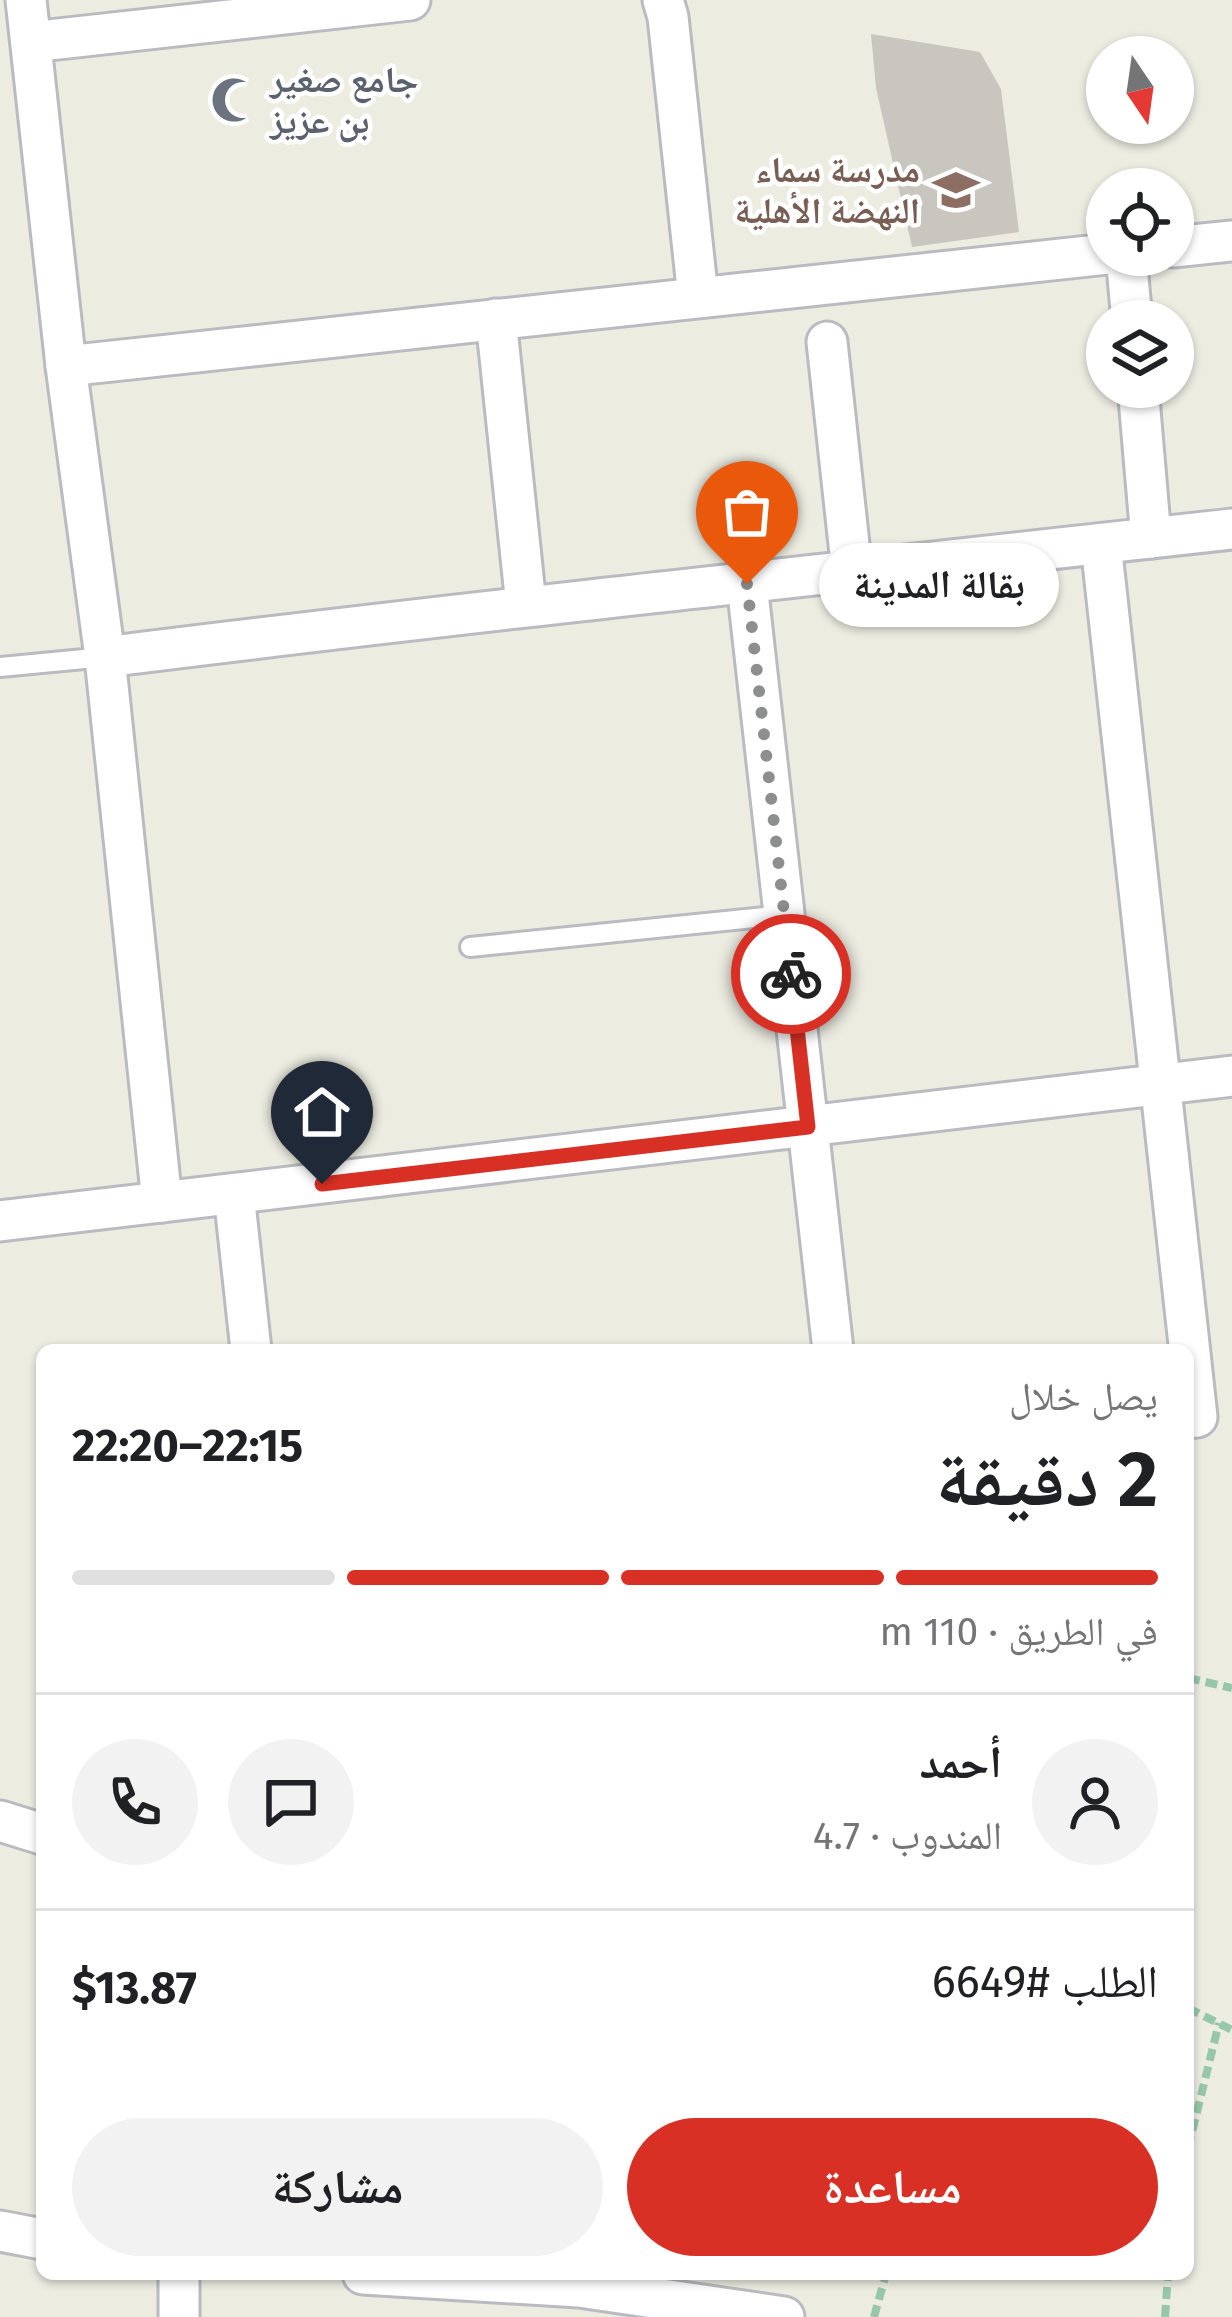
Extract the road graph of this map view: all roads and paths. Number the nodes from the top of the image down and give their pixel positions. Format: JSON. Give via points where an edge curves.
{"nodes":[{"id":1,"x":26,"y":0,"type":"edge"},
{"id":2,"x":410,"y":0,"type":"edge"},
{"id":3,"x":663,"y":0,"type":"edge"},
{"id":4,"x":31,"y":43,"type":"junction"},
{"id":5,"x":1232,"y":241,"type":"edge"},
{"id":6,"x":1194,"y":245,"type":"edge"},
{"id":7,"x":1086,"y":256,"type":"edge"},
{"id":8,"x":698,"y":296,"type":"junction"},
{"id":9,"x":496,"y":319,"type":"junction"},
{"id":10,"x":827,"y":342,"type":"dead end"},
{"id":11,"x":66,"y":366,"type":"junction"},
{"id":12,"x":1140,"y":408,"type":"edge"},
{"id":13,"x":1232,"y":529,"type":"edge"},
{"id":14,"x":1151,"y":538,"type":"junction"},
{"id":15,"x":1101,"y":544,"type":"junction"},
{"id":16,"x":852,"y":572,"type":"junction"},
{"id":17,"x":747,"y":584,"type":"junction"},
{"id":18,"x":526,"y":604,"type":"junction"},
{"id":19,"x":105,"y":656,"type":"junction"},
{"id":20,"x":0,"y":667,"type":"edge"},
{"id":21,"x":784,"y":915,"type":"junction"},
{"id":22,"x":470,"y":947,"type":"dead end"},
{"id":23,"x":1232,"y":1076,"type":"edge"},
{"id":24,"x":1163,"y":1084,"type":"junction"},
{"id":25,"x":808,"y":1127,"type":"junction"},
{"id":26,"x":234,"y":1194,"type":"junction"},
{"id":27,"x":162,"y":1202,"type":"junction"},
{"id":28,"x":0,"y":1221,"type":"edge"},
{"id":29,"x":250,"y":1344,"type":"edge"},
{"id":30,"x":831,"y":1344,"type":"edge"},
{"id":31,"x":1190,"y":1344,"type":"edge"},
{"id":32,"x":1194,"y":1388,"type":"edge"},
{"id":33,"x":1194,"y":1417,"type":"edge"},
{"id":34,"x":1194,"y":1679,"type":"edge"},
{"id":35,"x":1232,"y":1688,"type":"edge"},
{"id":36,"x":0,"y":1821,"type":"edge"},
{"id":37,"x":36,"y":1832,"type":"edge"},
{"id":38,"x":1194,"y":2011,"type":"edge"},
{"id":39,"x":1219,"y":2024,"type":"junction"},
{"id":40,"x":1232,"y":2030,"type":"edge"},
{"id":41,"x":1194,"y":2124,"type":"edge"},
{"id":42,"x":0,"y":2230,"type":"edge"},
{"id":43,"x":36,"y":2238,"type":"edge"},
{"id":44,"x":179,"y":2280,"type":"edge"},
{"id":45,"x":578,"y":2280,"type":"edge"},
{"id":46,"x":884,"y":2280,"type":"edge"},
{"id":47,"x":1168,"y":2280,"type":"edge"},
{"id":48,"x":179,"y":2317,"type":"edge"},
{"id":49,"x":784,"y":2317,"type":"edge"},
{"id":50,"x":874,"y":2317,"type":"edge"},
{"id":51,"x":1165,"y":2317,"type":"edge"}],
"edges":[{"from":1,"to":4,"type":"street"},
{"from":2,"to":4,"type":"street"},
{"from":3,"to":8,"type":"street"},
{"from":4,"to":11,"type":"street"},
{"from":5,"to":6,"type":"street"},
{"from":7,"to":8,"type":"street"},
{"from":8,"to":9,"type":"street"},
{"from":9,"to":11,"type":"street"},
{"from":9,"to":18,"type":"street"},
{"from":10,"to":16,"type":"street"},
{"from":11,"to":19,"type":"street"},
{"from":12,"to":14,"type":"street"},
{"from":13,"to":14,"type":"street"},
{"from":14,"to":15,"type":"street"},
{"from":15,"to":16,"type":"street"},
{"from":15,"to":24,"type":"street"},
{"from":16,"to":17,"type":"street"},
{"from":17,"to":18,"type":"street"},
{"from":17,"to":21,"type":"street"},
{"from":18,"to":19,"type":"street"},
{"from":19,"to":20,"type":"lane"},
{"from":19,"to":27,"type":"street"},
{"from":21,"to":22,"type":"lane"},
{"from":21,"to":25,"type":"street"},
{"from":23,"to":24,"type":"street"},
{"from":24,"to":25,"type":"street"},
{"from":24,"to":31,"type":"street"},
{"from":25,"to":26,"type":"street"},
{"from":25,"to":30,"type":"street"},
{"from":26,"to":27,"type":"street"},
{"from":26,"to":29,"type":"street"},
{"from":27,"to":28,"type":"street"},
{"from":32,"to":33,"type":"street"},
{"from":34,"to":35,"type":"path"},
{"from":36,"to":37,"type":"street"},
{"from":38,"to":39,"type":"path"},
{"from":39,"to":40,"type":"path"},
{"from":39,"to":41,"type":"path"},
{"from":42,"to":43,"type":"street"},
{"from":44,"to":48,"type":"street"},
{"from":45,"to":49,"type":"street"},
{"from":46,"to":50,"type":"path"},
{"from":47,"to":51,"type":"path"}]}
